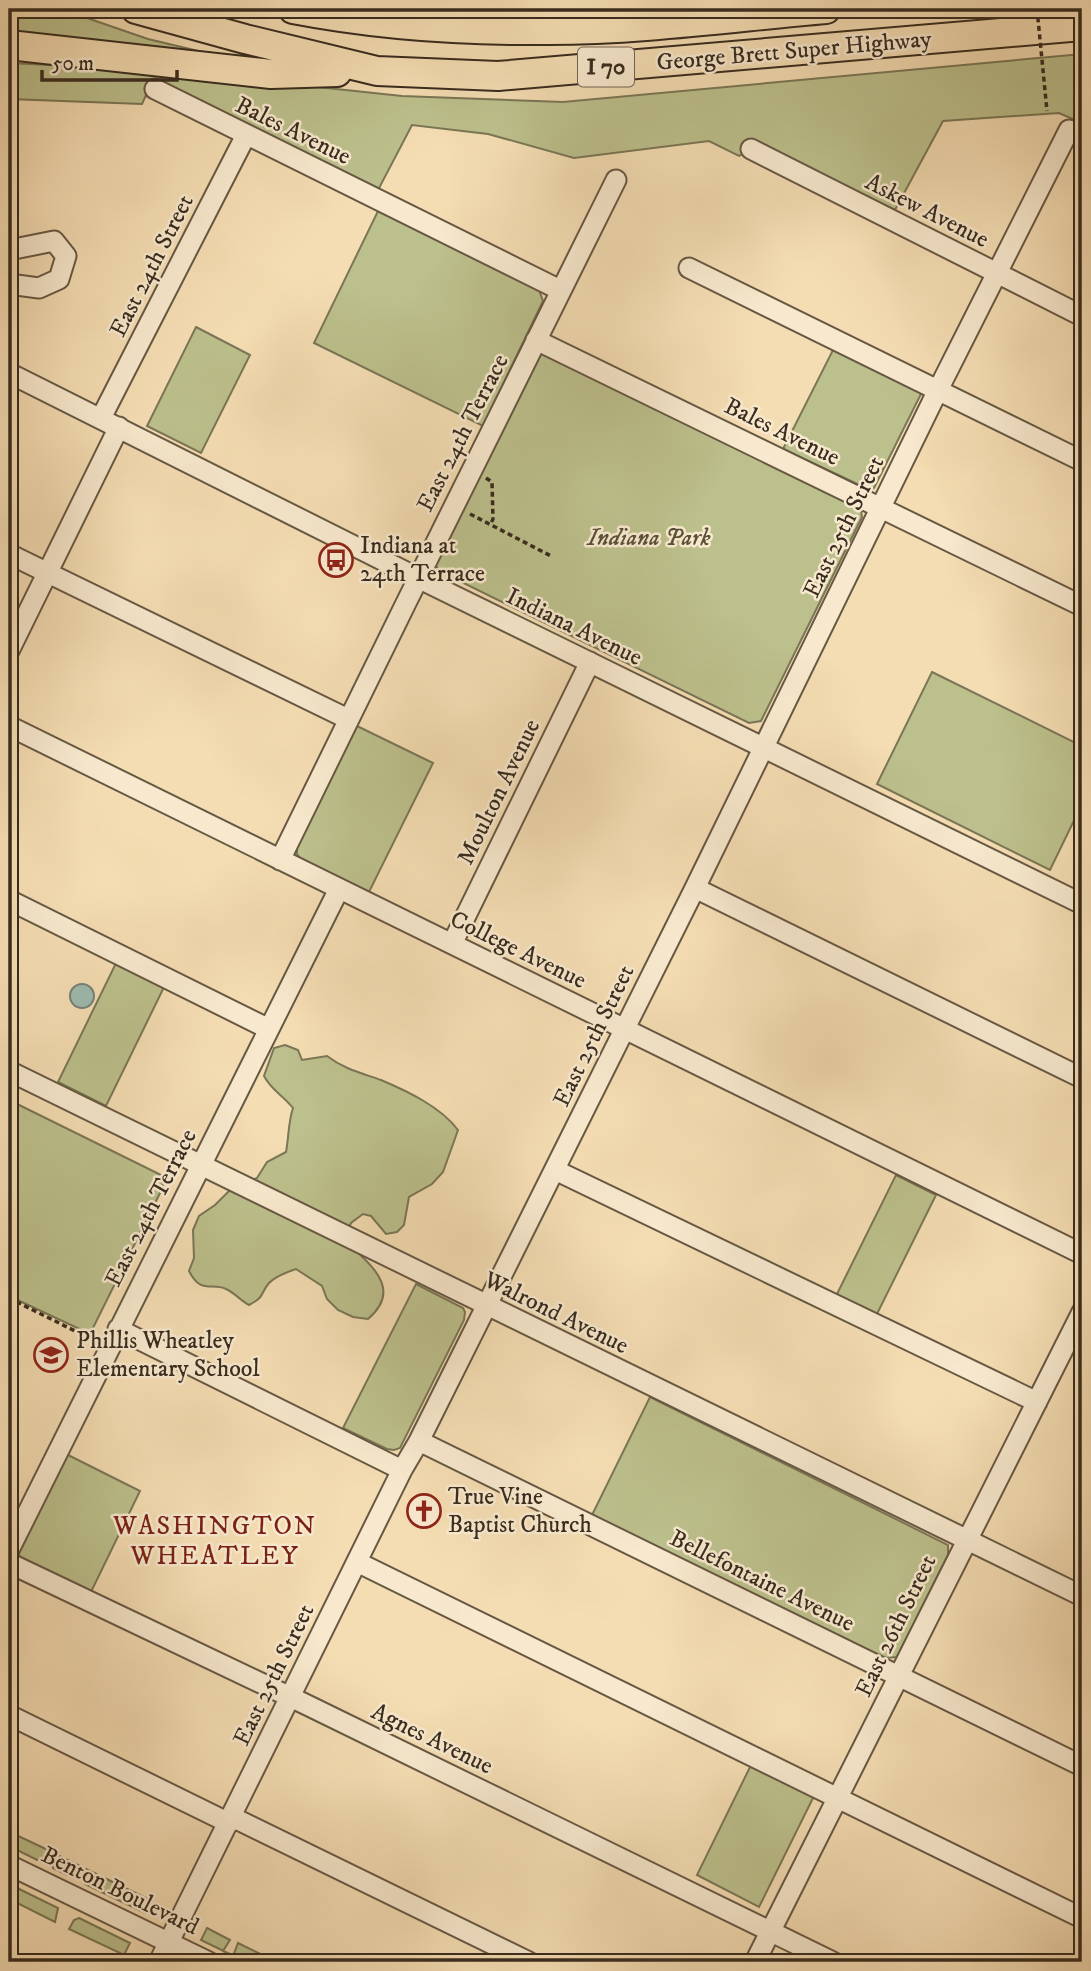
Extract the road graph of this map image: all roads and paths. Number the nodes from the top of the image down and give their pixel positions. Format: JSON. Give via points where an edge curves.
{"nodes":[{"id":1,"x":136,"y":9,"type":"edge"},
{"id":2,"x":293,"y":9,"type":"edge"},
{"id":3,"x":473,"y":9,"type":"edge"},
{"id":4,"x":826,"y":9,"type":"edge"},
{"id":5,"x":1037,"y":9,"type":"edge"},
{"id":6,"x":1082,"y":26,"type":"edge"},
{"id":7,"x":549,"y":30,"type":"junction"},
{"id":8,"x":9,"y":45,"type":"edge"},
{"id":9,"x":377,"y":71,"type":"junction"},
{"id":10,"x":155,"y":89,"type":"dead end"},
{"id":11,"x":1047,"y":111,"type":"dead end"},
{"id":12,"x":1069,"y":130,"type":"dead end"},
{"id":13,"x":246,"y":135,"type":"junction"},
{"id":14,"x":751,"y":149,"type":"dead end"},
{"id":15,"x":617,"y":180,"type":"dead end"},
{"id":16,"x":9,"y":250,"type":"edge"},
{"id":17,"x":689,"y":268,"type":"dead end"},
{"id":18,"x":996,"y":274,"type":"junction"},
{"id":19,"x":9,"y":284,"type":"edge"},
{"id":20,"x":560,"y":290,"type":"junction"},
{"id":21,"x":1082,"y":316,"type":"edge"},
{"id":22,"x":537,"y":340,"type":"junction"},
{"id":23,"x":9,"y":373,"type":"edge"},
{"id":24,"x":938,"y":390,"type":"junction"},
{"id":25,"x":110,"y":422,"type":"junction"},
{"id":26,"x":1082,"y":461,"type":"edge"},
{"id":27,"x":485,"y":478,"type":"dead end"},
{"id":28,"x":881,"y":507,"type":"junction"},
{"id":29,"x":468,"y":513,"type":"dead end"},
{"id":30,"x":490,"y":524,"type":"junction"},
{"id":31,"x":9,"y":554,"type":"edge"},
{"id":32,"x":553,"y":557,"type":"dead end"},
{"id":33,"x":47,"y":573,"type":"junction"},
{"id":34,"x":418,"y":578,"type":"junction"},
{"id":35,"x":1082,"y":606,"type":"edge"},
{"id":36,"x":9,"y":651,"type":"edge"},
{"id":37,"x":590,"y":662,"type":"junction"},
{"id":38,"x":348,"y":719,"type":"junction"},
{"id":39,"x":9,"y":726,"type":"edge"},
{"id":40,"x":764,"y":747,"type":"junction"},
{"id":41,"x":280,"y":860,"type":"junction"},
{"id":42,"x":695,"y":888,"type":"junction"},
{"id":43,"x":339,"y":889,"type":"junction"},
{"id":44,"x":9,"y":900,"type":"edge"},
{"id":45,"x":1082,"y":904,"type":"edge"},
{"id":46,"x":452,"y":944,"type":"junction"},
{"id":47,"x":269,"y":1029,"type":"junction"},
{"id":48,"x":624,"y":1030,"type":"junction"},
{"id":49,"x":9,"y":1071,"type":"edge"},
{"id":50,"x":1082,"y":1078,"type":"edge"},
{"id":51,"x":201,"y":1164,"type":"junction"},
{"id":52,"x":555,"y":1170,"type":"junction"},
{"id":53,"x":1082,"y":1254,"type":"edge"},
{"id":54,"x":9,"y":1298,"type":"edge"},
{"id":55,"x":486,"y":1306,"type":"junction"},
{"id":56,"x":1082,"y":1312,"type":"edge"},
{"id":57,"x":118,"y":1329,"type":"junction"},
{"id":58,"x":98,"y":1342,"type":"dead end"},
{"id":59,"x":1037,"y":1402,"type":"junction"},
{"id":60,"x":419,"y":1441,"type":"junction"},
{"id":61,"x":402,"y":1470,"type":"junction"},
{"id":62,"x":967,"y":1539,"type":"junction"},
{"id":63,"x":9,"y":1550,"type":"edge"},
{"id":64,"x":356,"y":1562,"type":"junction"},
{"id":65,"x":9,"y":1563,"type":"edge"},
{"id":66,"x":1082,"y":1597,"type":"edge"},
{"id":67,"x":899,"y":1675,"type":"junction"},
{"id":68,"x":290,"y":1698,"type":"junction"},
{"id":69,"x":9,"y":1715,"type":"edge"},
{"id":70,"x":1082,"y":1766,"type":"edge"},
{"id":71,"x":838,"y":1798,"type":"junction"},
{"id":72,"x":231,"y":1820,"type":"junction"},
{"id":73,"x":9,"y":1865,"type":"edge"},
{"id":74,"x":1082,"y":1918,"type":"edge"},
{"id":75,"x":771,"y":1931,"type":"junction"},
{"id":76,"x":169,"y":1943,"type":"junction"},
{"id":77,"x":159,"y":1962,"type":"edge"},
{"id":78,"x":209,"y":1962,"type":"edge"},
{"id":79,"x":529,"y":1962,"type":"edge"},
{"id":80,"x":755,"y":1962,"type":"edge"},
{"id":81,"x":833,"y":1962,"type":"edge"}],
"edges":[{"from":1,"to":9,"type":"highway","name":"George Brett Super Highway","number":"I 70"},
{"from":2,"to":7,"type":"highway","name":"George Brett Super Highway","number":"I 70","via":[[432,27]]},
{"from":3,"to":7,"type":"highway"},
{"from":4,"to":7,"type":"highway","name":"George Brett Super Highway","number":"I 70"},
{"from":5,"to":11,"type":"path","bridge":true},
{"from":6,"to":9,"type":"highway","name":"George Brett Super Highway","number":"I 70","via":[[498,76]]},
{"from":8,"to":9,"type":"highway","via":[[271,74]]},
{"from":10,"to":13,"type":"street","name":"Bales Avenue"},
{"from":12,"to":18,"type":"street","name":"East 25th Street"},
{"from":13,"to":20,"type":"street","name":"Bales Avenue"},
{"from":13,"to":25,"type":"street","name":"East 24th Street"},
{"from":14,"to":18,"type":"street","name":"Askew Avenue"},
{"from":15,"to":20,"type":"street","name":"East 24th Terrace"},
{"from":16,"to":19,"type":"street","via":[[54,241],[66,256],[60,279],[40,288]]},
{"from":17,"to":24,"type":"street"},
{"from":18,"to":21,"type":"street","name":"Askew Avenue"},
{"from":18,"to":24,"type":"street","name":"East 25th Street"},
{"from":20,"to":22,"type":"street","name":"East 24th Terrace"},
{"from":22,"to":28,"type":"street","name":"Bales Avenue"},
{"from":22,"to":34,"type":"street","name":"East 24th Terrace"},
{"from":23,"to":25,"type":"street","name":"Indiana Avenue"},
{"from":24,"to":26,"type":"street"},
{"from":24,"to":28,"type":"street","name":"East 25th Street"},
{"from":25,"to":33,"type":"street","name":"East 24th Street"},
{"from":25,"to":34,"type":"street","name":"Indiana Avenue"},
{"from":27,"to":30,"type":"path","via":[[492,482]]},
{"from":28,"to":35,"type":"street","name":"Bales Avenue"},
{"from":28,"to":40,"type":"street","name":"East 25th Street"},
{"from":29,"to":30,"type":"path"},
{"from":30,"to":32,"type":"path"},
{"from":31,"to":33,"type":"street"},
{"from":33,"to":36,"type":"street","name":"East 24th Street"},
{"from":33,"to":38,"type":"street"},
{"from":34,"to":37,"type":"street","name":"Indiana Avenue"},
{"from":34,"to":38,"type":"street","name":"East 24th Terrace"},
{"from":37,"to":40,"type":"street","name":"Indiana Avenue"},
{"from":37,"to":46,"type":"street","name":"Moulton Avenue"},
{"from":38,"to":41,"type":"street","name":"East 24th Terrace"},
{"from":39,"to":41,"type":"street","name":"College Avenue"},
{"from":40,"to":42,"type":"street","name":"East 25th Street"},
{"from":40,"to":45,"type":"street","name":"Indiana Avenue"},
{"from":41,"to":43,"type":"street","name":"College Avenue"},
{"from":42,"to":48,"type":"street","name":"East 25th Street"},
{"from":42,"to":50,"type":"street"},
{"from":43,"to":46,"type":"street","name":"College Avenue"},
{"from":43,"to":47,"type":"street","name":"East 24th Terrace"},
{"from":44,"to":47,"type":"street"},
{"from":46,"to":48,"type":"street","name":"College Avenue"},
{"from":47,"to":51,"type":"street","name":"East 24th Terrace"},
{"from":48,"to":52,"type":"street","name":"East 25th Street"},
{"from":48,"to":53,"type":"street","name":"College Avenue"},
{"from":49,"to":51,"type":"street","name":"Walrond Avenue"},
{"from":51,"to":55,"type":"street","name":"Walrond Avenue"},
{"from":51,"to":57,"type":"street","name":"East 24th Terrace"},
{"from":52,"to":55,"type":"street","name":"East 25th Street"},
{"from":52,"to":59,"type":"street"},
{"from":54,"to":58,"type":"path"},
{"from":55,"to":60,"type":"street","name":"East 25th Street"},
{"from":55,"to":62,"type":"street","name":"Walrond Avenue"},
{"from":56,"to":59,"type":"street","name":"East 26th Street"},
{"from":57,"to":61,"type":"street"},
{"from":57,"to":63,"type":"street","name":"East 24th Terrace"},
{"from":59,"to":62,"type":"street","name":"East 26th Street"},
{"from":60,"to":61,"type":"street","name":"East 25th Street"},
{"from":60,"to":67,"type":"street","name":"Bellefontaine Avenue"},
{"from":61,"to":64,"type":"street","name":"East 25th Street"},
{"from":62,"to":66,"type":"street","name":"Walrond Avenue"},
{"from":62,"to":67,"type":"street","name":"East 26th Street"},
{"from":64,"to":68,"type":"street","name":"East 25th Street"},
{"from":64,"to":71,"type":"street"},
{"from":65,"to":68,"type":"street","name":"Agnes Avenue"},
{"from":67,"to":70,"type":"street","name":"Bellefontaine Avenue"},
{"from":67,"to":71,"type":"street","name":"East 26th Street"},
{"from":68,"to":72,"type":"street","name":"East 25th Street"},
{"from":68,"to":75,"type":"street","name":"Agnes Avenue"},
{"from":69,"to":72,"type":"street"},
{"from":71,"to":74,"type":"street"},
{"from":71,"to":75,"type":"street","name":"East 26th Street"},
{"from":72,"to":76,"type":"street","name":"East 25th Street"},
{"from":72,"to":79,"type":"street"},
{"from":73,"to":76,"type":"street","name":"Benton Boulevard"},
{"from":75,"to":80,"type":"street","name":"East 26th Street"},
{"from":75,"to":81,"type":"street","name":"Agnes Avenue"},
{"from":76,"to":77,"type":"street","name":"East 25th Street"},
{"from":76,"to":78,"type":"street","name":"Benton Boulevard"}]}
